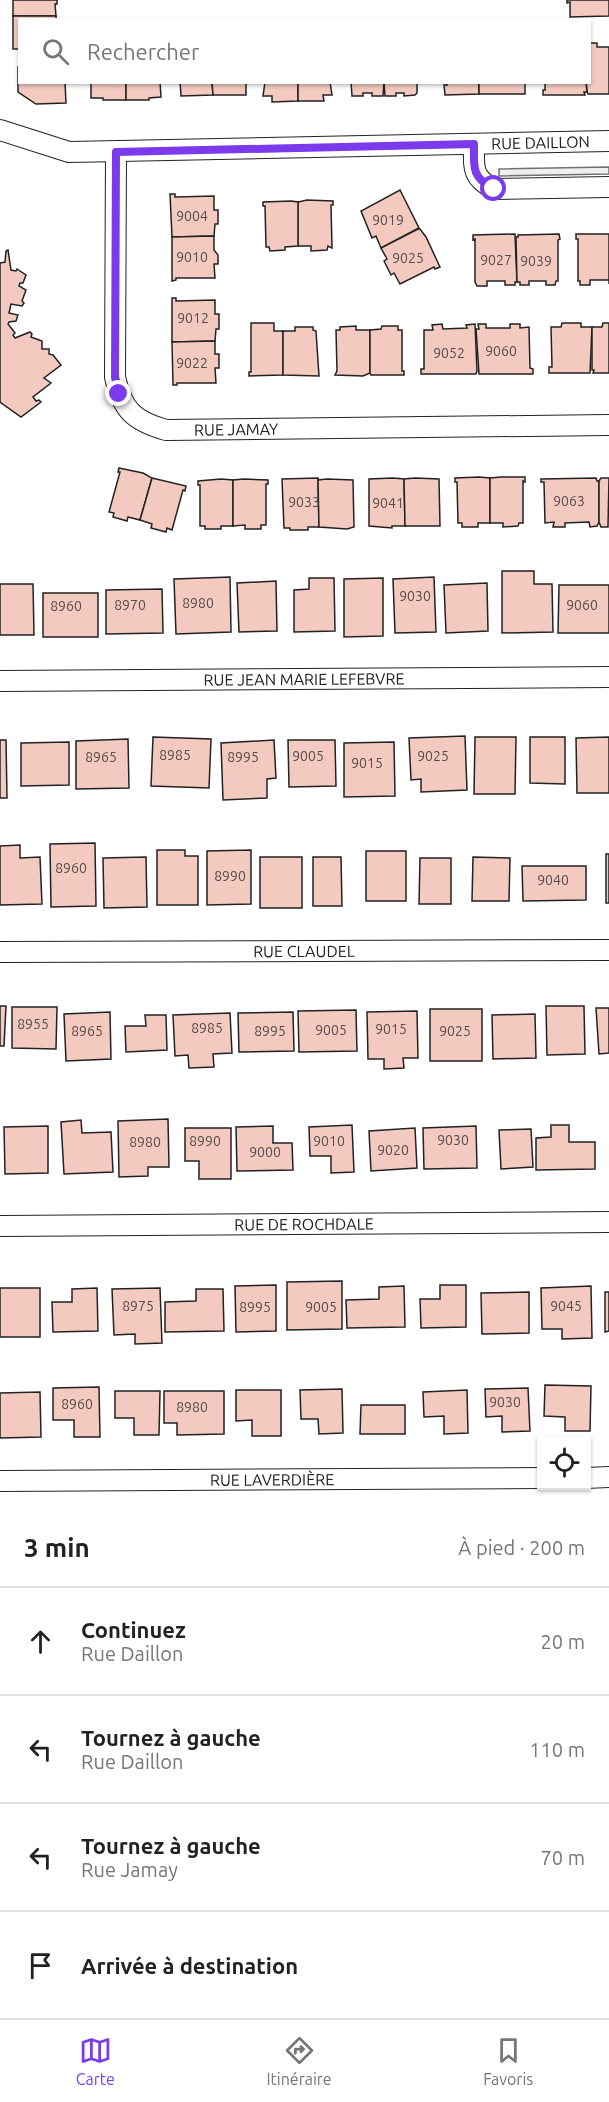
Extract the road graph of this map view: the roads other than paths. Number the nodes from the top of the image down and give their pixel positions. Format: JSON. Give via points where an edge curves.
{"nodes":[{"id":1,"x":0,"y":130,"type":"edge"},
{"id":2,"x":609,"y":141,"type":"edge"},
{"id":3,"x":474,"y":144,"type":"junction"},
{"id":4,"x":116,"y":152,"type":"junction"},
{"id":5,"x":609,"y":187,"type":"edge"},
{"id":6,"x":609,"y":425,"type":"edge"},
{"id":7,"x":609,"y":677,"type":"edge"},
{"id":8,"x":0,"y":681,"type":"edge"},
{"id":9,"x":609,"y":950,"type":"edge"},
{"id":10,"x":0,"y":952,"type":"edge"},
{"id":11,"x":609,"y":1222,"type":"edge"},
{"id":12,"x":0,"y":1226,"type":"edge"},
{"id":13,"x":609,"y":1477,"type":"edge"},
{"id":14,"x":537,"y":1478,"type":"edge"},
{"id":15,"x":591,"y":1478,"type":"edge"},
{"id":16,"x":0,"y":1481,"type":"edge"}],
"edges":[{"from":1,"to":4,"type":"street","name":"RUE DAILLON","via":[[69,152]]},
{"from":2,"to":3,"type":"street","name":"RUE DAILLON"},
{"from":3,"to":4,"type":"street","name":"RUE DAILLON"},
{"from":3,"to":5,"type":"street","name":"RUE DAILLON","via":[[474,170],[478,179],[494,189]]},
{"from":4,"to":6,"type":"street","name":"RUE JAMAY","via":[[115,377],[129,411],[144,424],[166,430]]},
{"from":7,"to":8,"type":"street","name":"RUE JEAN MARIE LEFEBVRE"},
{"from":9,"to":10,"type":"street","name":"RUE CLAUDEL"},
{"from":11,"to":12,"type":"street","name":"RUE DE ROCHDALE"},
{"from":13,"to":15,"type":"street"},
{"from":14,"to":16,"type":"street","name":"RUE LAVERDIÈRE"}]}
